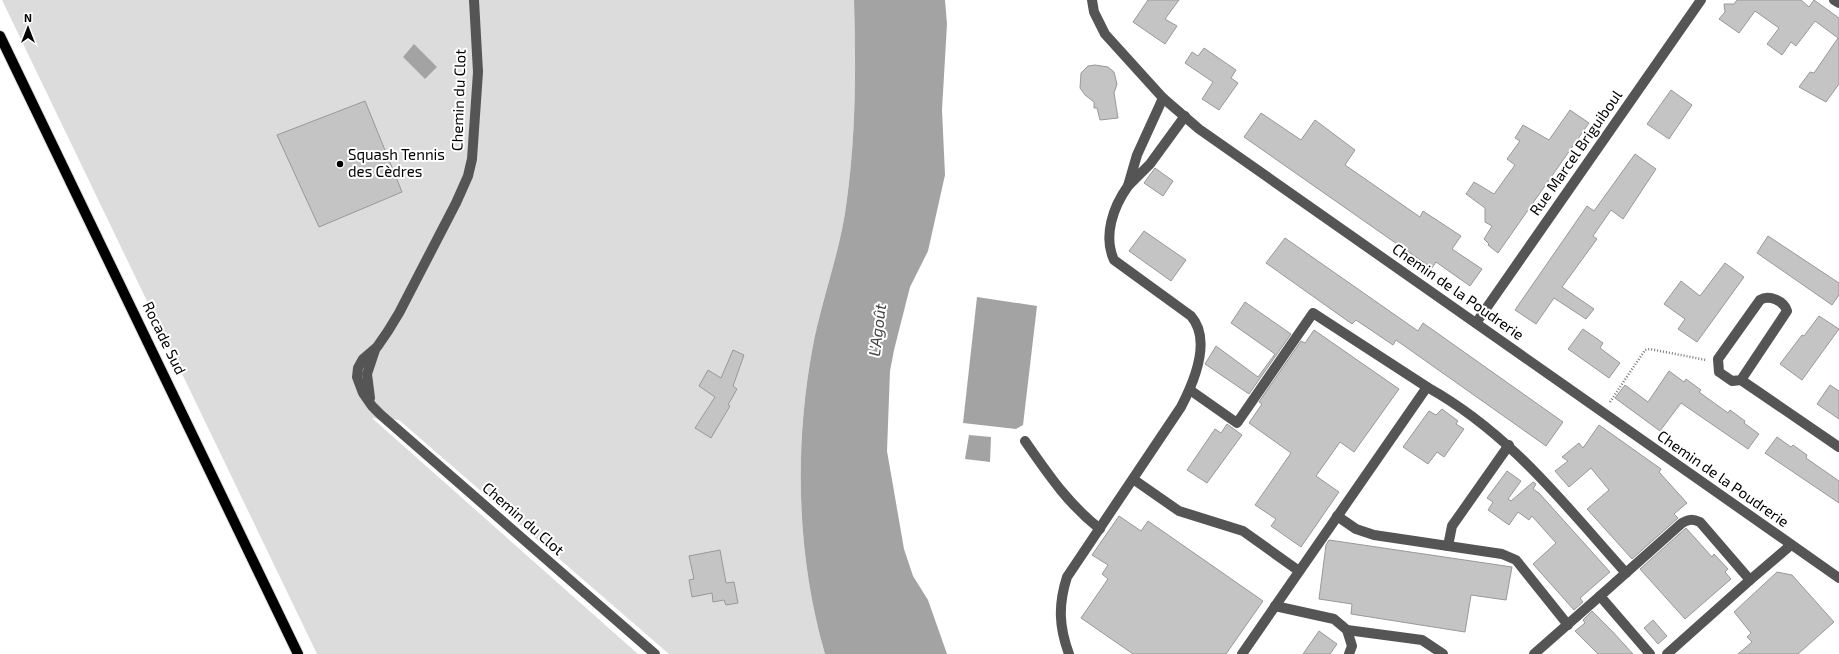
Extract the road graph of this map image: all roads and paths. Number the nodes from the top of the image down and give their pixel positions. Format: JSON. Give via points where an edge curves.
{"nodes":[{"id":1,"x":474,"y":0,"type":"edge"},
{"id":2,"x":1092,"y":0,"type":"edge"},
{"id":3,"x":1701,"y":0,"type":"edge"},
{"id":4,"x":1834,"y":0,"type":"edge"},
{"id":5,"x":1839,"y":3,"type":"edge"},
{"id":6,"x":0,"y":36,"type":"edge"},
{"id":7,"x":1163,"y":98,"type":"junction"},
{"id":8,"x":1185,"y":116,"type":"junction"},
{"id":9,"x":1128,"y":186,"type":"junction"},
{"id":10,"x":1476,"y":323,"type":"junction"},
{"id":11,"x":1718,"y":362,"type":"junction"},
{"id":12,"x":1741,"y":380,"type":"junction"},
{"id":13,"x":1427,"y":387,"type":"junction"},
{"id":14,"x":1190,"y":390,"type":"junction"},
{"id":15,"x":1602,"y":413,"type":"junction"},
{"id":16,"x":1025,"y":441,"type":"dead end"},
{"id":17,"x":1509,"y":445,"type":"junction"},
{"id":18,"x":1839,"y":447,"type":"edge"},
{"id":19,"x":1133,"y":479,"type":"junction"},
{"id":20,"x":1337,"y":516,"type":"junction"},
{"id":21,"x":1100,"y":529,"type":"junction"},
{"id":22,"x":1791,"y":545,"type":"junction"},
{"id":23,"x":1448,"y":546,"type":"junction"},
{"id":24,"x":1299,"y":571,"type":"junction"},
{"id":25,"x":1626,"y":573,"type":"junction"},
{"id":26,"x":1839,"y":578,"type":"edge"},
{"id":27,"x":1750,"y":580,"type":"junction"},
{"id":28,"x":1600,"y":596,"type":"junction"},
{"id":29,"x":1275,"y":606,"type":"junction"},
{"id":30,"x":1568,"y":625,"type":"junction"},
{"id":31,"x":1347,"y":630,"type":"junction"},
{"id":32,"x":298,"y":654,"type":"edge"},
{"id":33,"x":655,"y":654,"type":"edge"},
{"id":34,"x":1069,"y":654,"type":"edge"},
{"id":35,"x":1242,"y":654,"type":"edge"},
{"id":36,"x":1349,"y":654,"type":"edge"},
{"id":37,"x":1443,"y":654,"type":"edge"},
{"id":38,"x":1534,"y":654,"type":"edge"},
{"id":39,"x":1650,"y":654,"type":"edge"},
{"id":40,"x":1667,"y":654,"type":"edge"}],
"edges":[{"from":1,"to":33,"type":"street","name":"Chemin du Clot","via":[[478,72],[473,151],[468,176],[399,313],[377,346],[367,374],[372,406]]},
{"from":2,"to":7,"type":"street","name":"Chemin de la Poudrerie","via":[[1094,12],[1105,34]]},
{"from":3,"to":10,"type":"street","name":"Rue Marcel Briguiboul"},
{"from":4,"to":5,"type":"street"},
{"from":6,"to":32,"type":"main road","name":"Rocade Sud"},
{"from":7,"to":8,"type":"street","name":"Chemin de la Poudrerie"},
{"from":7,"to":9,"type":"street","via":[[1137,155]]},
{"from":8,"to":9,"type":"street","via":[[1150,164]]},
{"from":8,"to":10,"type":"street","name":"Chemin de la Poudrerie","via":[[1199,129]]},
{"from":9,"to":14,"type":"street","via":[[1119,200],[1109,232],[1109,250],[1114,260],[1191,316],[1198,324],[1201,338]]},
{"from":10,"to":15,"type":"street","name":"Chemin de la Poudrerie"},
{"from":11,"to":12,"type":"street","via":[[1719,372],[1732,381]]},
{"from":11,"to":12,"type":"street","via":[[1760,300],[1770,297],[1786,307],[1785,316]]},
{"from":11,"to":15,"type":"path","via":[[1645,350]]},
{"from":12,"to":18,"type":"street"},
{"from":13,"to":14,"type":"street","via":[[1313,313],[1237,423]]},
{"from":13,"to":17,"type":"street","via":[[1476,419]]},
{"from":13,"to":20,"type":"street"},
{"from":14,"to":19,"type":"street"},
{"from":15,"to":22,"type":"street","name":"Chemin de la Poudrerie"},
{"from":16,"to":21,"type":"street","via":[[1079,513]]},
{"from":17,"to":23,"type":"street","via":[[1452,526]]},
{"from":17,"to":25,"type":"street","via":[[1530,465]]},
{"from":19,"to":21,"type":"street"},
{"from":19,"to":24,"type":"street","via":[[1179,511],[1243,531]]},
{"from":20,"to":23,"type":"street","via":[[1356,530],[1374,535]]},
{"from":20,"to":24,"type":"street"},
{"from":21,"to":34,"type":"street","via":[[1067,577],[1062,592],[1060,623]]},
{"from":22,"to":26,"type":"street","name":"Chemin de la Poudrerie"},
{"from":22,"to":27,"type":"street"},
{"from":23,"to":30,"type":"street","via":[[1502,554],[1516,560]]},
{"from":24,"to":29,"type":"street"},
{"from":25,"to":27,"type":"street","via":[[1682,523],[1694,519],[1700,522]]},
{"from":25,"to":28,"type":"street"},
{"from":27,"to":40,"type":"street"},
{"from":28,"to":30,"type":"street"},
{"from":28,"to":39,"type":"street"},
{"from":29,"to":31,"type":"street","via":[[1334,619]]},
{"from":29,"to":35,"type":"street"},
{"from":30,"to":38,"type":"street"},
{"from":31,"to":36,"type":"street","via":[[1352,646]]},
{"from":31,"to":37,"type":"street","via":[[1422,640]]}]}
